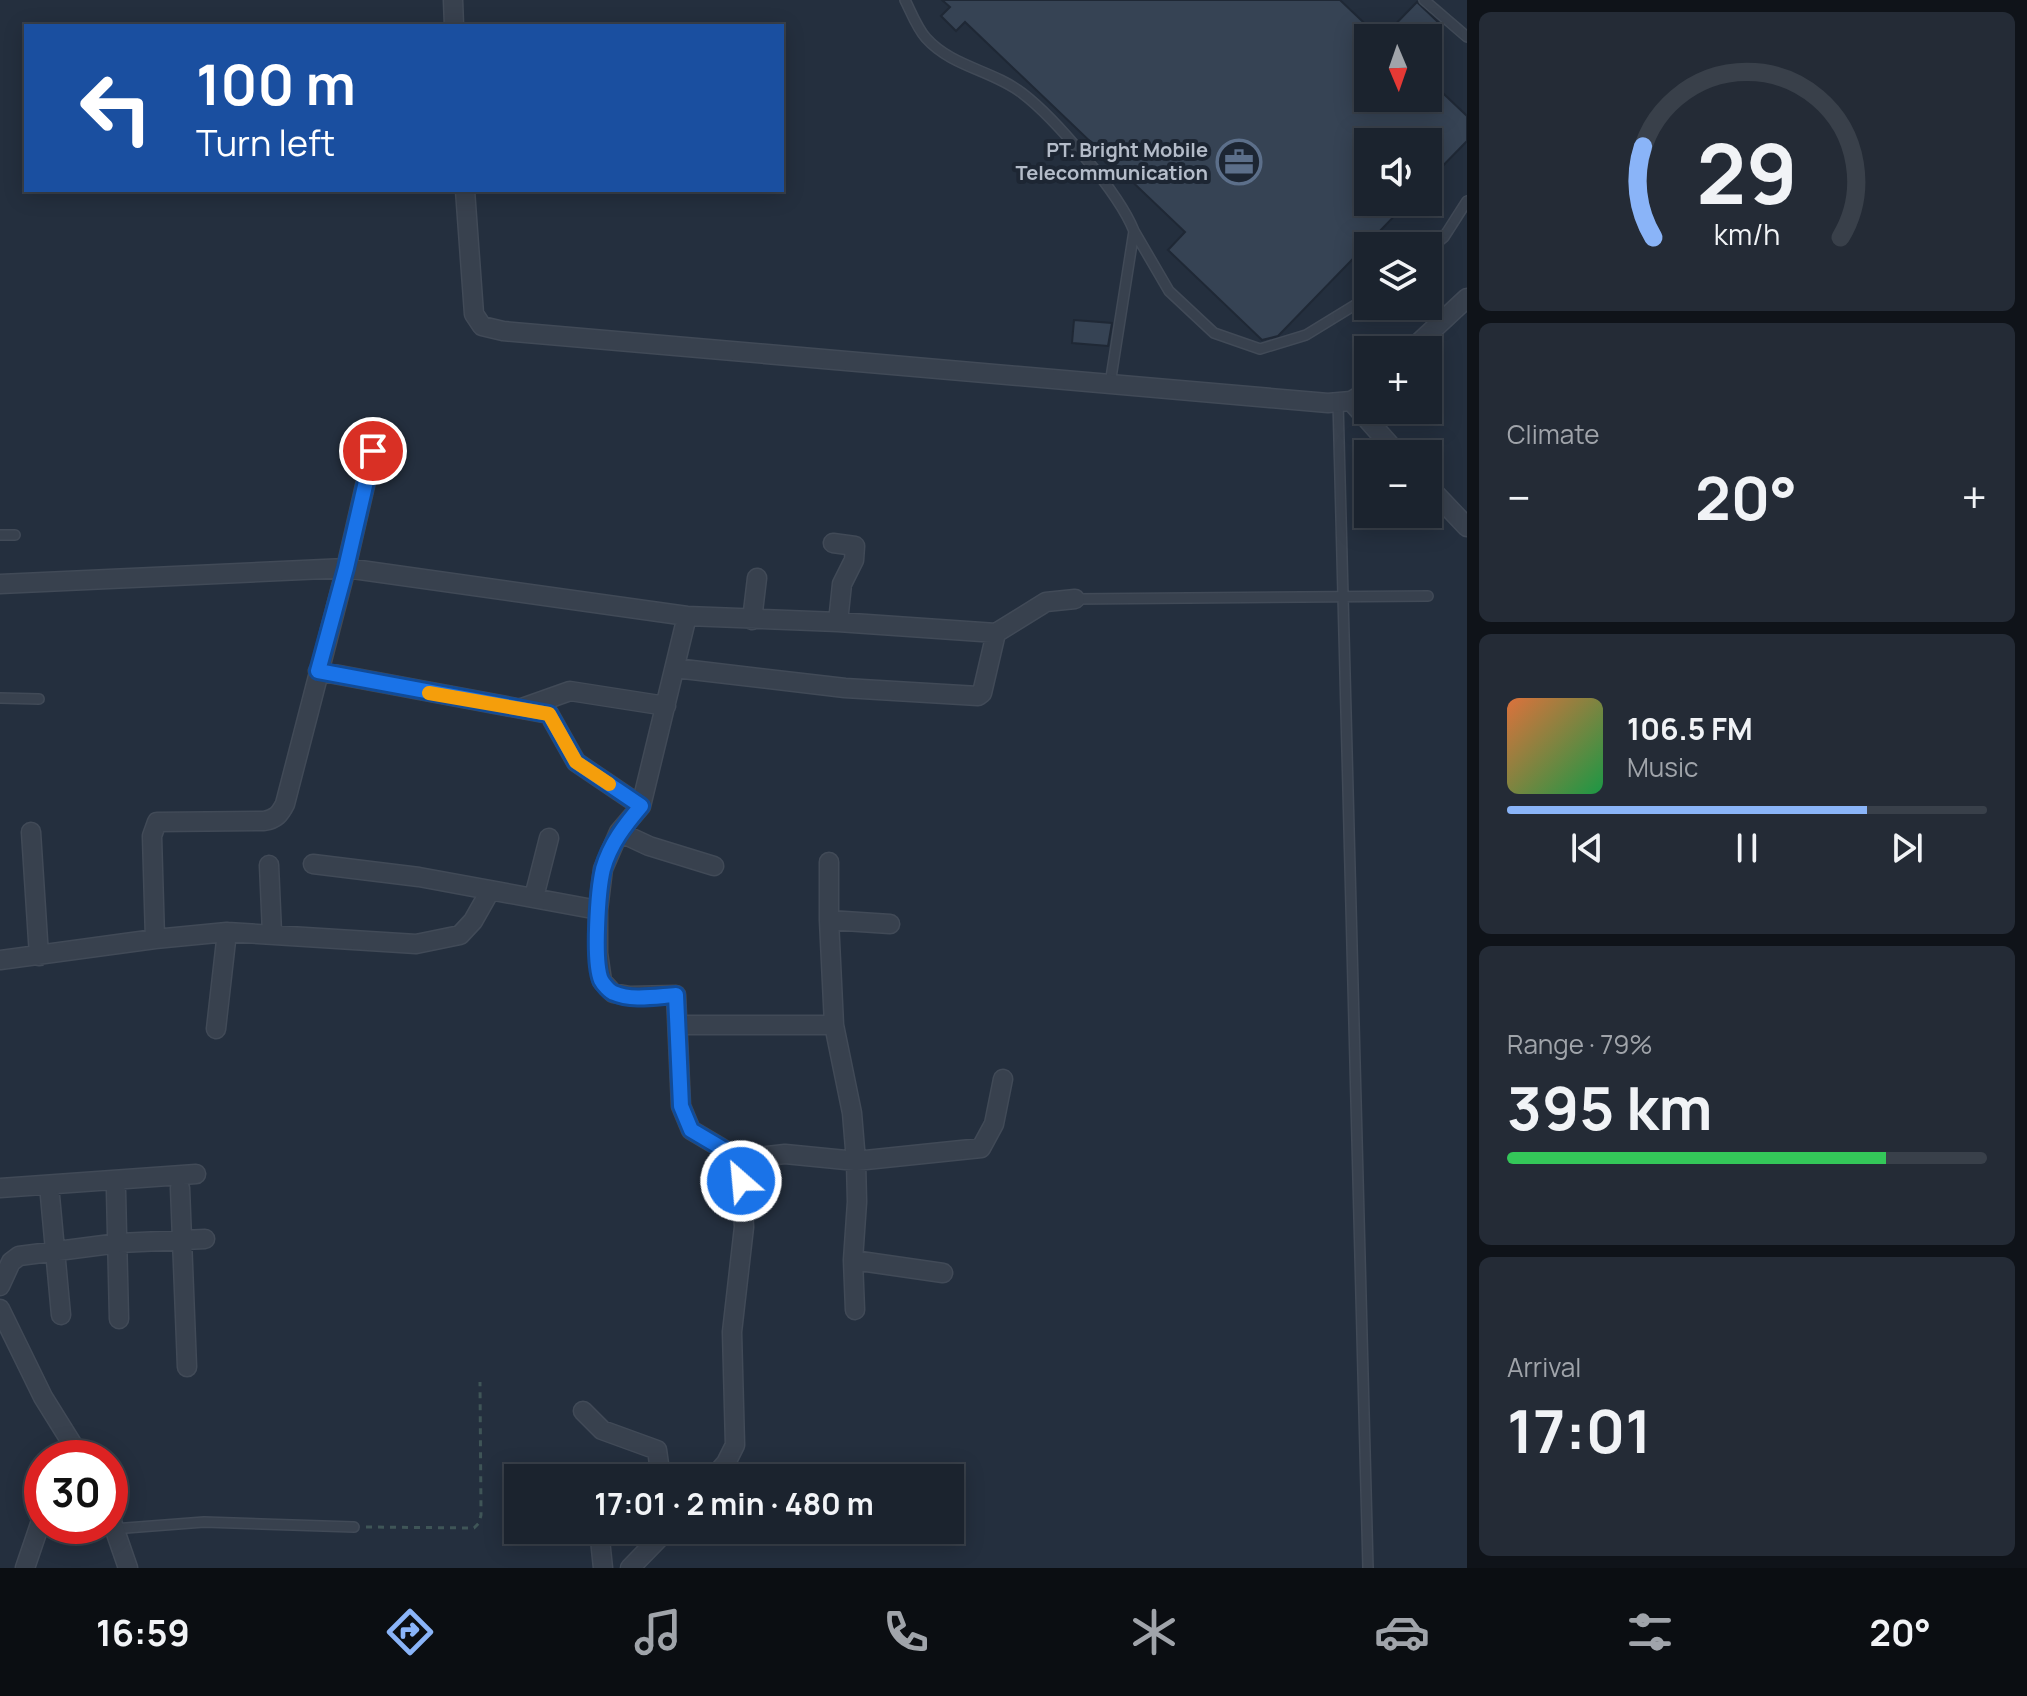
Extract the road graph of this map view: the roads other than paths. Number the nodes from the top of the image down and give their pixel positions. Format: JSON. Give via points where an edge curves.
{"nodes":[{"id":1,"x":453,"y":0,"type":"edge"},
{"id":2,"x":905,"y":0,"type":"edge"},
{"id":3,"x":1424,"y":0,"type":"edge"},
{"id":4,"x":454,"y":24,"type":"edge"},
{"id":5,"x":1467,"y":37,"type":"edge"},
{"id":6,"x":465,"y":192,"type":"edge"},
{"id":7,"x":1467,"y":201,"type":"edge"},
{"id":8,"x":1134,"y":231,"type":"junction"},
{"id":9,"x":1442,"y":239,"type":"edge"},
{"id":10,"x":1467,"y":298,"type":"edge"},
{"id":11,"x":1354,"y":306,"type":"edge"},
{"id":12,"x":1426,"y":336,"type":"edge"},
{"id":13,"x":1110,"y":384,"type":"junction"},
{"id":14,"x":1354,"y":397,"type":"edge"},
{"id":15,"x":1345,"y":401,"type":"junction"},
{"id":16,"x":1384,"y":440,"type":"edge"},
{"id":17,"x":373,"y":451,"type":"dead end"},
{"id":18,"x":1442,"y":501,"type":"edge"},
{"id":19,"x":1467,"y":527,"type":"edge"},
{"id":20,"x":0,"y":535,"type":"edge"},
{"id":21,"x":15,"y":535,"type":"dead end"},
{"id":22,"x":833,"y":543,"type":"dead end"},
{"id":23,"x":346,"y":568,"type":"junction"},
{"id":24,"x":757,"y":578,"type":"dead end"},
{"id":25,"x":0,"y":584,"type":"edge"},
{"id":26,"x":1428,"y":596,"type":"dead end"},
{"id":27,"x":1343,"y":597,"type":"junction"},
{"id":28,"x":1075,"y":599,"type":"joint"},
{"id":29,"x":687,"y":616,"type":"junction"},
{"id":30,"x":752,"y":620,"type":"junction"},
{"id":31,"x":838,"y":622,"type":"junction"},
{"id":32,"x":996,"y":633,"type":"junction"},
{"id":33,"x":675,"y":668,"type":"junction"},
{"id":34,"x":318,"y":671,"type":"junction"},
{"id":35,"x":0,"y":698,"type":"edge"},
{"id":36,"x":39,"y":699,"type":"dead end"},
{"id":37,"x":666,"y":706,"type":"junction"},
{"id":38,"x":519,"y":709,"type":"junction"},
{"id":39,"x":641,"y":806,"type":"junction"},
{"id":40,"x":31,"y":832,"type":"dead end"},
{"id":41,"x":619,"y":832,"type":"junction"},
{"id":42,"x":549,"y":838,"type":"dead end"},
{"id":43,"x":829,"y":862,"type":"dead end"},
{"id":44,"x":313,"y":864,"type":"dead end"},
{"id":45,"x":269,"y":865,"type":"dead end"},
{"id":46,"x":714,"y":866,"type":"dead end"},
{"id":47,"x":490,"y":891,"type":"junction"},
{"id":48,"x":534,"y":897,"type":"junction"},
{"id":49,"x":598,"y":910,"type":"junction"},
{"id":50,"x":829,"y":920,"type":"junction"},
{"id":51,"x":890,"y":924,"type":"dead end"},
{"id":52,"x":227,"y":932,"type":"junction"},
{"id":53,"x":272,"y":933,"type":"junction"},
{"id":54,"x":155,"y":939,"type":"junction"},
{"id":55,"x":39,"y":956,"type":"junction"},
{"id":56,"x":0,"y":960,"type":"edge"},
{"id":57,"x":678,"y":1012,"type":"junction"},
{"id":58,"x":834,"y":1025,"type":"junction"},
{"id":59,"x":216,"y":1029,"type":"dead end"},
{"id":60,"x":1003,"y":1079,"type":"dead end"},
{"id":61,"x":740,"y":1159,"type":"junction"},
{"id":62,"x":856,"y":1161,"type":"junction"},
{"id":63,"x":196,"y":1174,"type":"dead end"},
{"id":64,"x":0,"y":1188,"type":"edge"},
{"id":65,"x":180,"y":1188,"type":"dead end"},
{"id":66,"x":116,"y":1191,"type":"dead end"},
{"id":67,"x":50,"y":1196,"type":"dead end"},
{"id":68,"x":205,"y":1239,"type":"dead end"},
{"id":69,"x":183,"y":1240,"type":"junction"},
{"id":70,"x":119,"y":1243,"type":"junction"},
{"id":71,"x":55,"y":1250,"type":"junction"},
{"id":72,"x":853,"y":1260,"type":"junction"},
{"id":73,"x":943,"y":1273,"type":"dead end"},
{"id":74,"x":0,"y":1286,"type":"edge"},
{"id":75,"x":0,"y":1309,"type":"edge"},
{"id":76,"x":855,"y":1310,"type":"dead end"},
{"id":77,"x":61,"y":1315,"type":"dead end"},
{"id":78,"x":119,"y":1319,"type":"dead end"},
{"id":79,"x":187,"y":1367,"type":"dead end"},
{"id":80,"x":583,"y":1411,"type":"dead end"},
{"id":81,"x":70,"y":1440,"type":"edge"},
{"id":82,"x":659,"y":1464,"type":"edge"},
{"id":83,"x":725,"y":1464,"type":"edge"},
{"id":84,"x":128,"y":1522,"type":"edge"},
{"id":85,"x":354,"y":1527,"type":"road end"},
{"id":86,"x":33,"y":1544,"type":"edge"},
{"id":87,"x":119,"y":1544,"type":"edge"},
{"id":88,"x":600,"y":1544,"type":"edge"},
{"id":89,"x":653,"y":1544,"type":"edge"},
{"id":90,"x":25,"y":1568,"type":"edge"},
{"id":91,"x":128,"y":1568,"type":"edge"},
{"id":92,"x":603,"y":1568,"type":"edge"},
{"id":93,"x":630,"y":1568,"type":"edge"},
{"id":94,"x":1368,"y":1568,"type":"edge"}],
"edges":[{"from":1,"to":4,"type":"street"},
{"from":2,"to":8,"type":"lane","via":[[925,37],[955,61],[1023,93],[1053,123],[1127,212]]},
{"from":3,"to":5,"type":"lane"},
{"from":6,"to":13,"type":"street","via":[[474,314],[482,326]]},
{"from":7,"to":9,"type":"lane"},
{"from":8,"to":11,"type":"lane","via":[[1169,291],[1214,333],[1260,349],[1306,335]]},
{"from":8,"to":13,"type":"lane"},
{"from":10,"to":12,"type":"street"},
{"from":13,"to":15,"type":"street"},
{"from":14,"to":15,"type":"street"},
{"from":15,"to":16,"type":"street"},
{"from":15,"to":27,"type":"lane"},
{"from":17,"to":23,"type":"street"},
{"from":18,"to":19,"type":"street"},
{"from":20,"to":21,"type":"lane"},
{"from":22,"to":31,"type":"street","via":[[855,546],[842,584]]},
{"from":23,"to":25,"type":"street"},
{"from":23,"to":29,"type":"street"},
{"from":23,"to":34,"type":"street"},
{"from":24,"to":30,"type":"street"},
{"from":26,"to":27,"type":"lane"},
{"from":27,"to":28,"type":"lane"},
{"from":27,"to":94,"type":"lane"},
{"from":28,"to":32,"type":"street","via":[[1046,602]]},
{"from":29,"to":30,"type":"street"},
{"from":29,"to":33,"type":"street"},
{"from":30,"to":31,"type":"street"},
{"from":31,"to":32,"type":"street"},
{"from":32,"to":33,"type":"street","via":[[978,696],[845,688]]},
{"from":33,"to":37,"type":"street"},
{"from":34,"to":38,"type":"street"},
{"from":34,"to":54,"type":"street","via":[[285,804],[274,820],[157,822],[152,836]]},
{"from":35,"to":36,"type":"lane"},
{"from":37,"to":38,"type":"street","via":[[570,691]]},
{"from":37,"to":39,"type":"street"},
{"from":38,"to":39,"type":"street","via":[[549,714],[576,762]]},
{"from":39,"to":41,"type":"street"},
{"from":40,"to":55,"type":"street"},
{"from":41,"to":46,"type":"street"},
{"from":41,"to":49,"type":"street","via":[[603,869]]},
{"from":42,"to":48,"type":"street"},
{"from":43,"to":50,"type":"street"},
{"from":44,"to":47,"type":"street"},
{"from":45,"to":53,"type":"street"},
{"from":47,"to":48,"type":"street"},
{"from":47,"to":53,"type":"street","via":[[460,935],[416,944]]},
{"from":48,"to":49,"type":"street"},
{"from":49,"to":57,"type":"street","via":[[602,981],[613,993],[676,995]]},
{"from":50,"to":51,"type":"street"},
{"from":50,"to":58,"type":"street"},
{"from":52,"to":53,"type":"street"},
{"from":52,"to":54,"type":"street"},
{"from":52,"to":59,"type":"street"},
{"from":54,"to":55,"type":"street"},
{"from":55,"to":56,"type":"street"},
{"from":57,"to":58,"type":"street"},
{"from":57,"to":61,"type":"street","via":[[681,1106],[691,1130]]},
{"from":58,"to":62,"type":"street"},
{"from":60,"to":62,"type":"street","via":[[994,1124],[981,1148]]},
{"from":61,"to":62,"type":"street","via":[[785,1154]]},
{"from":61,"to":83,"type":"street","via":[[744,1227],[732,1332],[735,1445]]},
{"from":62,"to":72,"type":"street"},
{"from":63,"to":64,"type":"street"},
{"from":65,"to":69,"type":"street"},
{"from":66,"to":70,"type":"street"},
{"from":67,"to":71,"type":"street"},
{"from":68,"to":69,"type":"street"},
{"from":69,"to":70,"type":"street"},
{"from":69,"to":79,"type":"street"},
{"from":70,"to":71,"type":"street"},
{"from":70,"to":78,"type":"street"},
{"from":71,"to":74,"type":"street","via":[[19,1256]]},
{"from":71,"to":77,"type":"street"},
{"from":72,"to":73,"type":"street"},
{"from":72,"to":76,"type":"street"},
{"from":75,"to":81,"type":"street"},
{"from":80,"to":82,"type":"street","via":[[602,1430],[657,1450]]},
{"from":84,"to":85,"type":"lane"},
{"from":86,"to":90,"type":"street"},
{"from":87,"to":91,"type":"street"},
{"from":88,"to":92,"type":"street"},
{"from":89,"to":93,"type":"street"}]}
